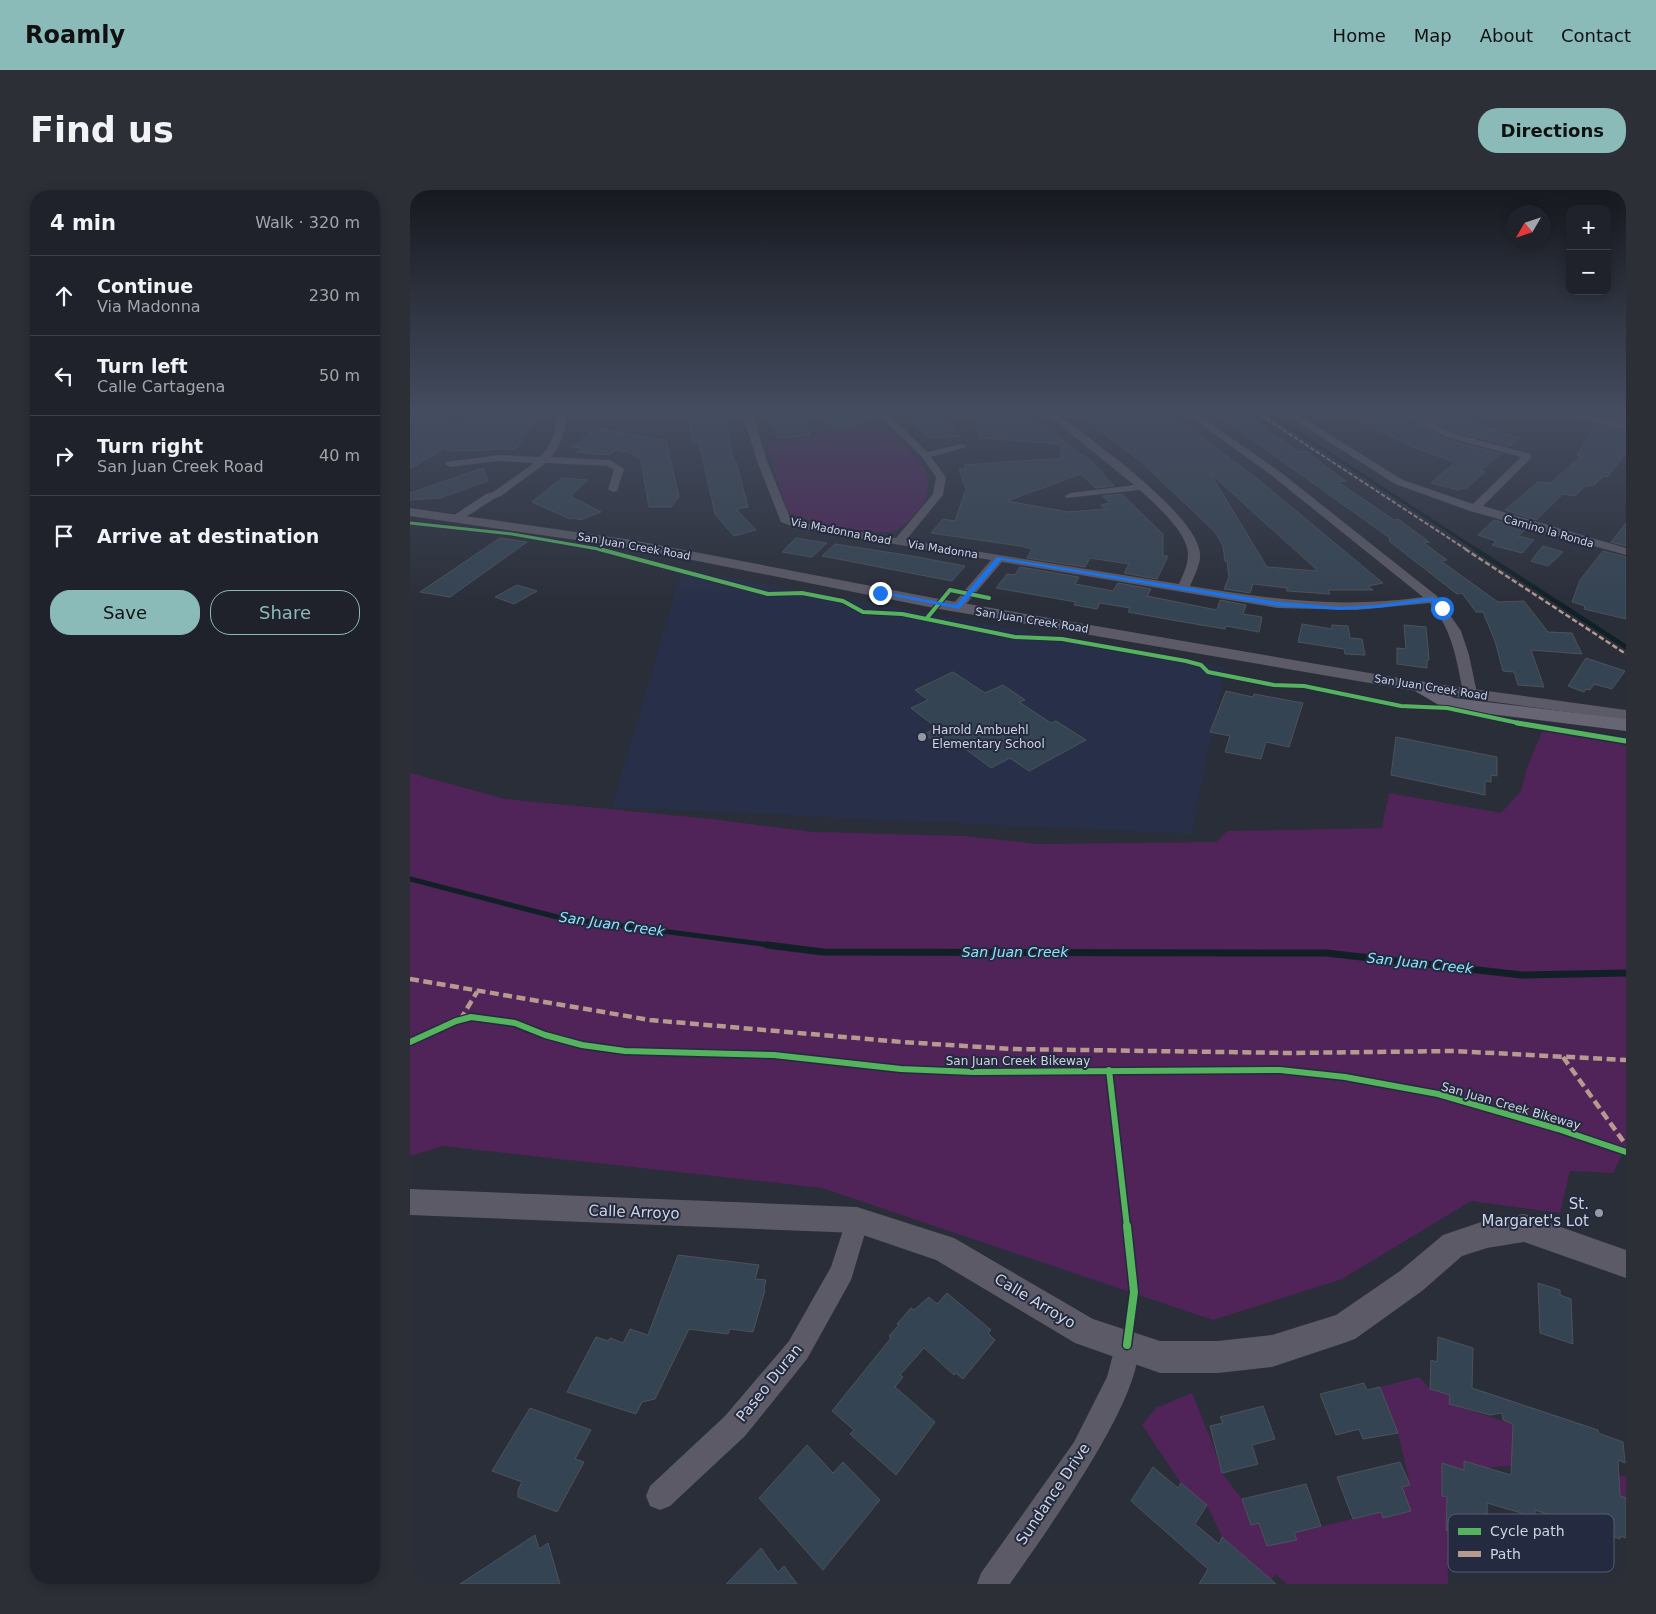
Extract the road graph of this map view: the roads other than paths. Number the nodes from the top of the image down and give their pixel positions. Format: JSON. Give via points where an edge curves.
{"nodes":[{"id":1,"x":520,"y":477,"type":"edge"},
{"id":2,"x":617,"y":477,"type":"edge"},
{"id":3,"x":768,"y":477,"type":"edge"},
{"id":4,"x":941,"y":477,"type":"edge"},
{"id":5,"x":1132,"y":477,"type":"edge"},
{"id":6,"x":1280,"y":477,"type":"edge"},
{"id":7,"x":1391,"y":477,"type":"edge"},
{"id":8,"x":1507,"y":477,"type":"edge"},
{"id":9,"x":1141,"y":487,"type":"junction"},
{"id":10,"x":613,"y":489,"type":"dead end"},
{"id":11,"x":1070,"y":496,"type":"dead end"},
{"id":12,"x":1474,"y":509,"type":"junction"},
{"id":13,"x":410,"y":512,"type":"edge"},
{"id":14,"x":463,"y":518,"type":"junction"},
{"id":15,"x":898,"y":542,"type":"junction"},
{"id":16,"x":1626,"y":552,"type":"edge"},
{"id":17,"x":999,"y":558,"type":"junction"},
{"id":18,"x":1183,"y":588,"type":"junction"},
{"id":19,"x":1433,"y":599,"type":"junction"},
{"id":20,"x":957,"y":607,"type":"junction"},
{"id":21,"x":1422,"y":687,"type":"junction"},
{"id":22,"x":1470,"y":693,"type":"junction"},
{"id":23,"x":1626,"y":714,"type":"edge"},
{"id":24,"x":1626,"y":725,"type":"edge"},
{"id":25,"x":410,"y":1202,"type":"edge"},
{"id":26,"x":856,"y":1220,"type":"junction"},
{"id":27,"x":1626,"y":1264,"type":"edge"},
{"id":28,"x":1127,"y":1346,"type":"junction"},
{"id":29,"x":660,"y":1496,"type":"dead end"},
{"id":30,"x":992,"y":1584,"type":"edge"}],
"edges":[{"from":1,"to":14,"type":"street","via":[[498,494],[499,498]]},
{"from":2,"to":10,"type":"street"},
{"from":3,"to":15,"type":"street","name":"Via Madonna Road","via":[[785,520],[797,525]]},
{"from":4,"to":15,"type":"street","via":[[938,495]]},
{"from":5,"to":9,"type":"street"},
{"from":6,"to":19,"type":"street"},
{"from":7,"to":12,"type":"street","name":"Camino la Ronda"},
{"from":8,"to":12,"type":"street"},
{"from":9,"to":11,"type":"street"},
{"from":9,"to":18,"type":"street","via":[[1184,528],[1191,541],[1194,553]]},
{"from":12,"to":16,"type":"street","name":"Camino la Ronda"},
{"from":13,"to":14,"type":"street","name":"San Juan Creek Road"},
{"from":14,"to":20,"type":"street","name":"San Juan Creek Road","via":[[632,544]]},
{"from":15,"to":17,"type":"street","name":"Via Madonna"},
{"from":17,"to":18,"type":"street","name":"Via Madonna"},
{"from":17,"to":20,"type":"street"},
{"from":18,"to":19,"type":"street","name":"Via Madonna","via":[[1278,604],[1341,608],[1377,607]]},
{"from":19,"to":22,"type":"street","via":[[1456,628]]},
{"from":20,"to":21,"type":"street","name":"San Juan Creek Road"},
{"from":21,"to":22,"type":"street","name":"San Juan Creek Road"},
{"from":21,"to":24,"type":"main road","via":[[1449,703]]},
{"from":22,"to":23,"type":"street","name":"San Juan Creek Road"},
{"from":25,"to":26,"type":"street","name":"Calle Arroyo"},
{"from":26,"to":28,"type":"street","name":"Calle Arroyo","via":[[944,1248],[1086,1332]]},
{"from":26,"to":29,"type":"street","name":"Paseo Duran","via":[[842,1272],[798,1350],[734,1426]]},
{"from":27,"to":28,"type":"street","name":"Calle Arroyo","via":[[1524,1228],[1487,1234],[1453,1245],[1411,1281],[1344,1328],[1312,1340],[1272,1351],[1218,1357],[1160,1357]]},
{"from":28,"to":30,"type":"street","name":"Sundance Drive","via":[[1119,1380],[1084,1452]]}]}
